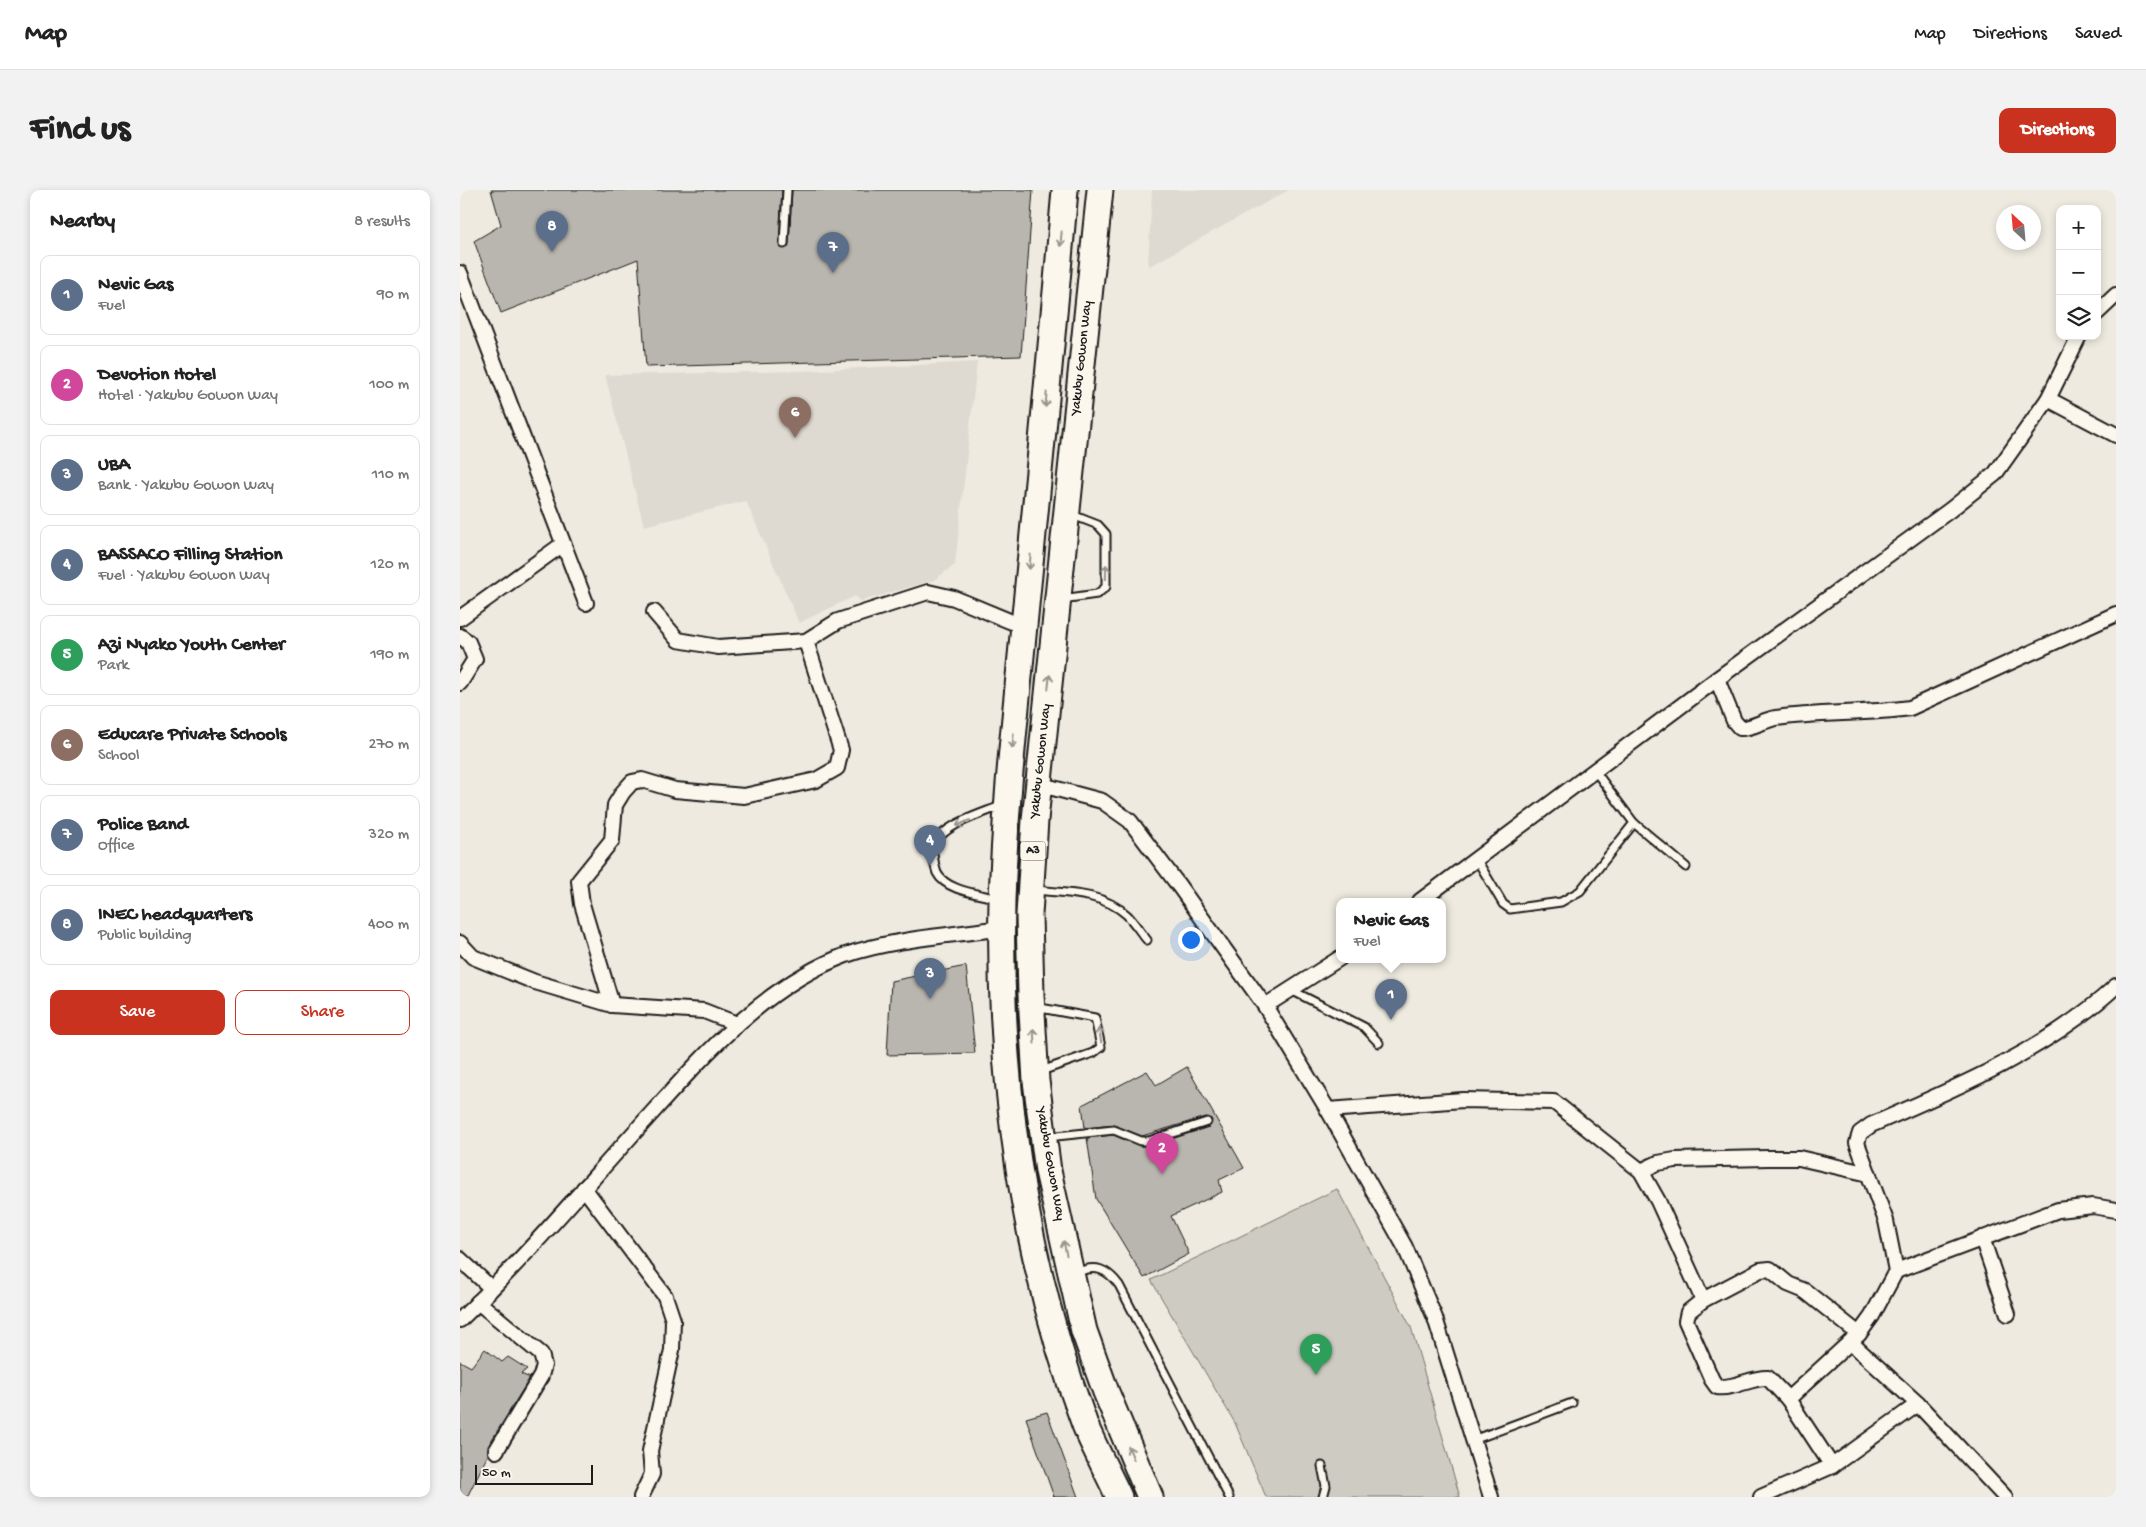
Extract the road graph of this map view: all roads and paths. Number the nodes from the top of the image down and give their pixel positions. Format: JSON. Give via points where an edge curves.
{"nodes":[{"id":1,"x":787,"y":190,"type":"edge"},
{"id":2,"x":1065,"y":190,"type":"edge"},
{"id":3,"x":1100,"y":190,"type":"edge"},
{"id":4,"x":784,"y":244,"type":"dead end"},
{"id":5,"x":460,"y":273,"type":"edge"},
{"id":6,"x":2116,"y":295,"type":"edge"},
{"id":7,"x":2101,"y":309,"type":"edge"},
{"id":8,"x":2077,"y":340,"type":"edge"},
{"id":9,"x":2048,"y":399,"type":"junction"},
{"id":10,"x":2116,"y":435,"type":"edge"},
{"id":11,"x":1066,"y":512,"type":"junction"},
{"id":12,"x":563,"y":544,"type":"junction"},
{"id":13,"x":1057,"y":600,"type":"junction"},
{"id":14,"x":586,"y":603,"type":"dead end"},
{"id":15,"x":654,"y":612,"type":"dead end"},
{"id":16,"x":2116,"y":614,"type":"edge"},
{"id":17,"x":460,"y":618,"type":"edge"},
{"id":18,"x":1024,"y":627,"type":"junction"},
{"id":19,"x":460,"y":636,"type":"edge"},
{"id":20,"x":806,"y":641,"type":"junction"},
{"id":21,"x":1717,"y":679,"type":"junction"},
{"id":22,"x":460,"y":683,"type":"edge"},
{"id":23,"x":1595,"y":771,"type":"junction"},
{"id":24,"x":1038,"y":784,"type":"junction"},
{"id":25,"x":1008,"y":803,"type":"junction"},
{"id":26,"x":1634,"y":824,"type":"junction"},
{"id":27,"x":1477,"y":860,"type":"junction"},
{"id":28,"x":1686,"y":867,"type":"dead end"},
{"id":29,"x":1031,"y":890,"type":"junction"},
{"id":30,"x":1424,"y":898,"type":"edge"},
{"id":31,"x":1002,"y":900,"type":"junction"},
{"id":32,"x":1002,"y":928,"type":"junction"},
{"id":33,"x":1147,"y":940,"type":"dead end"},
{"id":34,"x":460,"y":943,"type":"edge"},
{"id":35,"x":1336,"y":961,"type":"edge"},
{"id":36,"x":2116,"y":986,"type":"edge"},
{"id":37,"x":1290,"y":990,"type":"junction"},
{"id":38,"x":612,"y":1005,"type":"junction"},
{"id":39,"x":1032,"y":1006,"type":"junction"},
{"id":40,"x":1265,"y":1006,"type":"junction"},
{"id":41,"x":737,"y":1024,"type":"junction"},
{"id":42,"x":1379,"y":1042,"type":"dead end"},
{"id":43,"x":1036,"y":1073,"type":"junction"},
{"id":44,"x":1328,"y":1110,"type":"junction"},
{"id":45,"x":1207,"y":1122,"type":"dead end"},
{"id":46,"x":1044,"y":1137,"type":"junction"},
{"id":47,"x":1640,"y":1171,"type":"junction"},
{"id":48,"x":1868,"y":1174,"type":"junction"},
{"id":49,"x":584,"y":1188,"type":"junction"},
{"id":50,"x":2116,"y":1210,"type":"edge"},
{"id":51,"x":1982,"y":1238,"type":"junction"},
{"id":52,"x":460,"y":1258,"type":"edge"},
{"id":53,"x":1896,"y":1271,"type":"junction"},
{"id":54,"x":1074,"y":1287,"type":"junction"},
{"id":55,"x":492,"y":1288,"type":"junction"},
{"id":56,"x":1703,"y":1300,"type":"junction"},
{"id":57,"x":478,"y":1302,"type":"junction"},
{"id":58,"x":1048,"y":1303,"type":"junction"},
{"id":59,"x":2008,"y":1314,"type":"dead end"},
{"id":60,"x":460,"y":1320,"type":"edge"},
{"id":61,"x":1854,"y":1338,"type":"junction"},
{"id":62,"x":1788,"y":1399,"type":"junction"},
{"id":63,"x":1572,"y":1403,"type":"dead end"},
{"id":64,"x":1918,"y":1404,"type":"junction"},
{"id":65,"x":1473,"y":1440,"type":"junction"},
{"id":66,"x":496,"y":1451,"type":"dead end"},
{"id":67,"x":1322,"y":1466,"type":"dead end"},
{"id":68,"x":1832,"y":1466,"type":"junction"},
{"id":69,"x":641,"y":1497,"type":"edge"},
{"id":70,"x":1119,"y":1497,"type":"edge"},
{"id":71,"x":1150,"y":1497,"type":"edge"},
{"id":72,"x":1229,"y":1497,"type":"edge"},
{"id":73,"x":1323,"y":1497,"type":"edge"},
{"id":74,"x":1491,"y":1497,"type":"edge"},
{"id":75,"x":1761,"y":1497,"type":"edge"},
{"id":76,"x":2005,"y":1497,"type":"edge"}],
"edges":[{"from":1,"to":4,"type":"lane"},
{"from":2,"to":18,"type":"highway","name":"Yakubu Gowon Way","number":"A3","one_way":true},
{"from":3,"to":11,"type":"highway","name":"Yakubu Gowon Way","number":"A3"},
{"from":5,"to":12,"type":"street"},
{"from":6,"to":7,"type":"street"},
{"from":8,"to":9,"type":"street"},
{"from":9,"to":10,"type":"street"},
{"from":9,"to":21,"type":"street","via":[[1995,474]]},
{"from":11,"to":13,"type":"highway","name":"Yakubu Gowon Way","number":"A3"},
{"from":13,"to":11,"type":"lane","one_way":true,"via":[[1097,594],[1106,587],[1104,529]]},
{"from":12,"to":14,"type":"street"},
{"from":12,"to":17,"type":"street"},
{"from":24,"to":13,"type":"highway","name":"Yakubu Gowon Way","number":"A3","one_way":true},
{"from":15,"to":20,"type":"street","via":[[678,640],[718,647]]},
{"from":16,"to":21,"type":"street","via":[[1910,708],[1775,718],[1740,728]]},
{"from":18,"to":20,"type":"street","via":[[954,598],[928,592],[838,621]]},
{"from":18,"to":25,"type":"highway","name":"Yakubu Gowon Way","number":"A3","one_way":true},
{"from":19,"to":22,"type":"street","via":[[468,642],[475,659]]},
{"from":20,"to":38,"type":"street","via":[[841,750],[838,768],[816,780],[744,796],[675,790],[642,780],[632,782],[615,805],[612,840],[579,881],[582,904]]},
{"from":21,"to":23,"type":"street"},
{"from":23,"to":26,"type":"lane"},
{"from":23,"to":27,"type":"street"},
{"from":24,"to":29,"type":"highway","name":"Yakubu Gowon Way","number":"A3"},
{"from":24,"to":40,"type":"street","via":[[1102,801],[1130,821]]},
{"from":25,"to":31,"type":"highway","name":"Yakubu Gowon Way","number":"A3"},
{"from":25,"to":31,"type":"lane","one_way":true,"via":[[938,835],[932,846],[937,872],[948,885]]},
{"from":26,"to":27,"type":"lane","via":[[1580,891],[1560,902],[1510,909],[1503,904]]},
{"from":26,"to":28,"type":"lane"},
{"from":27,"to":30,"type":"street"},
{"from":29,"to":33,"type":"lane","via":[[1093,896],[1127,915]]},
{"from":29,"to":39,"type":"highway","name":"Yakubu Gowon Way","number":"A3"},
{"from":31,"to":32,"type":"highway","name":"Yakubu Gowon Way","number":"A3"},
{"from":32,"to":41,"type":"street","via":[[891,944],[847,955],[796,980]]},
{"from":32,"to":58,"type":"highway","name":"Yakubu Gowon Way","number":"A3","via":[[1006,1074],[1018,1165]]},
{"from":34,"to":38,"type":"street","via":[[473,957],[535,982]]},
{"from":35,"to":37,"type":"street"},
{"from":36,"to":48,"type":"street","via":[[2064,1029],[1994,1068],[1860,1133],[1856,1143]]},
{"from":37,"to":40,"type":"street"},
{"from":37,"to":42,"type":"lane","via":[[1364,1027]]},
{"from":38,"to":41,"type":"street","via":[[704,1011]]},
{"from":43,"to":39,"type":"highway","name":"Yakubu Gowon Way","number":"A3","one_way":true},
{"from":43,"to":39,"type":"lane","one_way":true,"via":[[1094,1054],[1102,1047],[1095,1018]]},
{"from":40,"to":44,"type":"street"},
{"from":41,"to":49,"type":"street"},
{"from":43,"to":46,"type":"highway","name":"Yakubu Gowon Way","number":"A3"},
{"from":44,"to":47,"type":"street","via":[[1463,1100],[1554,1102]]},
{"from":44,"to":65,"type":"street","via":[[1405,1247],[1435,1318]]},
{"from":45,"to":46,"type":"lane","via":[[1149,1141],[1114,1130]]},
{"from":54,"to":46,"type":"highway","name":"Yakubu Gowon Way","number":"A3","one_way":true,"via":[[1048,1171]]},
{"from":47,"to":48,"type":"street","via":[[1675,1160],[1799,1158]]},
{"from":47,"to":56,"type":"street","via":[[1658,1201]]},
{"from":48,"to":53,"type":"street","via":[[1886,1221]]},
{"from":49,"to":55,"type":"street"},
{"from":49,"to":69,"type":"street","via":[[665,1296],[673,1320],[672,1350],[650,1451],[652,1474]]},
{"from":50,"to":51,"type":"street","via":[[2093,1206],[2058,1210]]},
{"from":51,"to":53,"type":"street"},
{"from":51,"to":59,"type":"street"},
{"from":52,"to":55,"type":"street"},
{"from":53,"to":61,"type":"street","via":[[1872,1316]]},
{"from":54,"to":58,"type":"highway"},
{"from":71,"to":54,"type":"highway","name":"Yakubu Gowon Way","number":"A3","one_way":true,"via":[[1106,1392],[1084,1331]]},
{"from":54,"to":72,"type":"lane","via":[[1086,1269],[1110,1273]]},
{"from":55,"to":57,"type":"street"},
{"from":56,"to":61,"type":"street","via":[[1760,1270],[1770,1269],[1788,1284],[1805,1291]]},
{"from":56,"to":62,"type":"street","via":[[1688,1312],[1686,1321],[1717,1387],[1726,1388],[1761,1377],[1768,1378]]},
{"from":57,"to":60,"type":"street"},
{"from":57,"to":66,"type":"street","via":[[541,1354],[544,1365],[541,1376]]},
{"from":58,"to":70,"type":"highway","name":"Yakubu Gowon Way","number":"A3","via":[[1086,1427]]},
{"from":61,"to":62,"type":"street"},
{"from":61,"to":64,"type":"street"},
{"from":62,"to":68,"type":"street"},
{"from":63,"to":65,"type":"lane"},
{"from":64,"to":68,"type":"street"},
{"from":64,"to":76,"type":"street"},
{"from":65,"to":74,"type":"street"},
{"from":67,"to":73,"type":"lane","via":[[1326,1486]]},
{"from":68,"to":75,"type":"street"}]}
